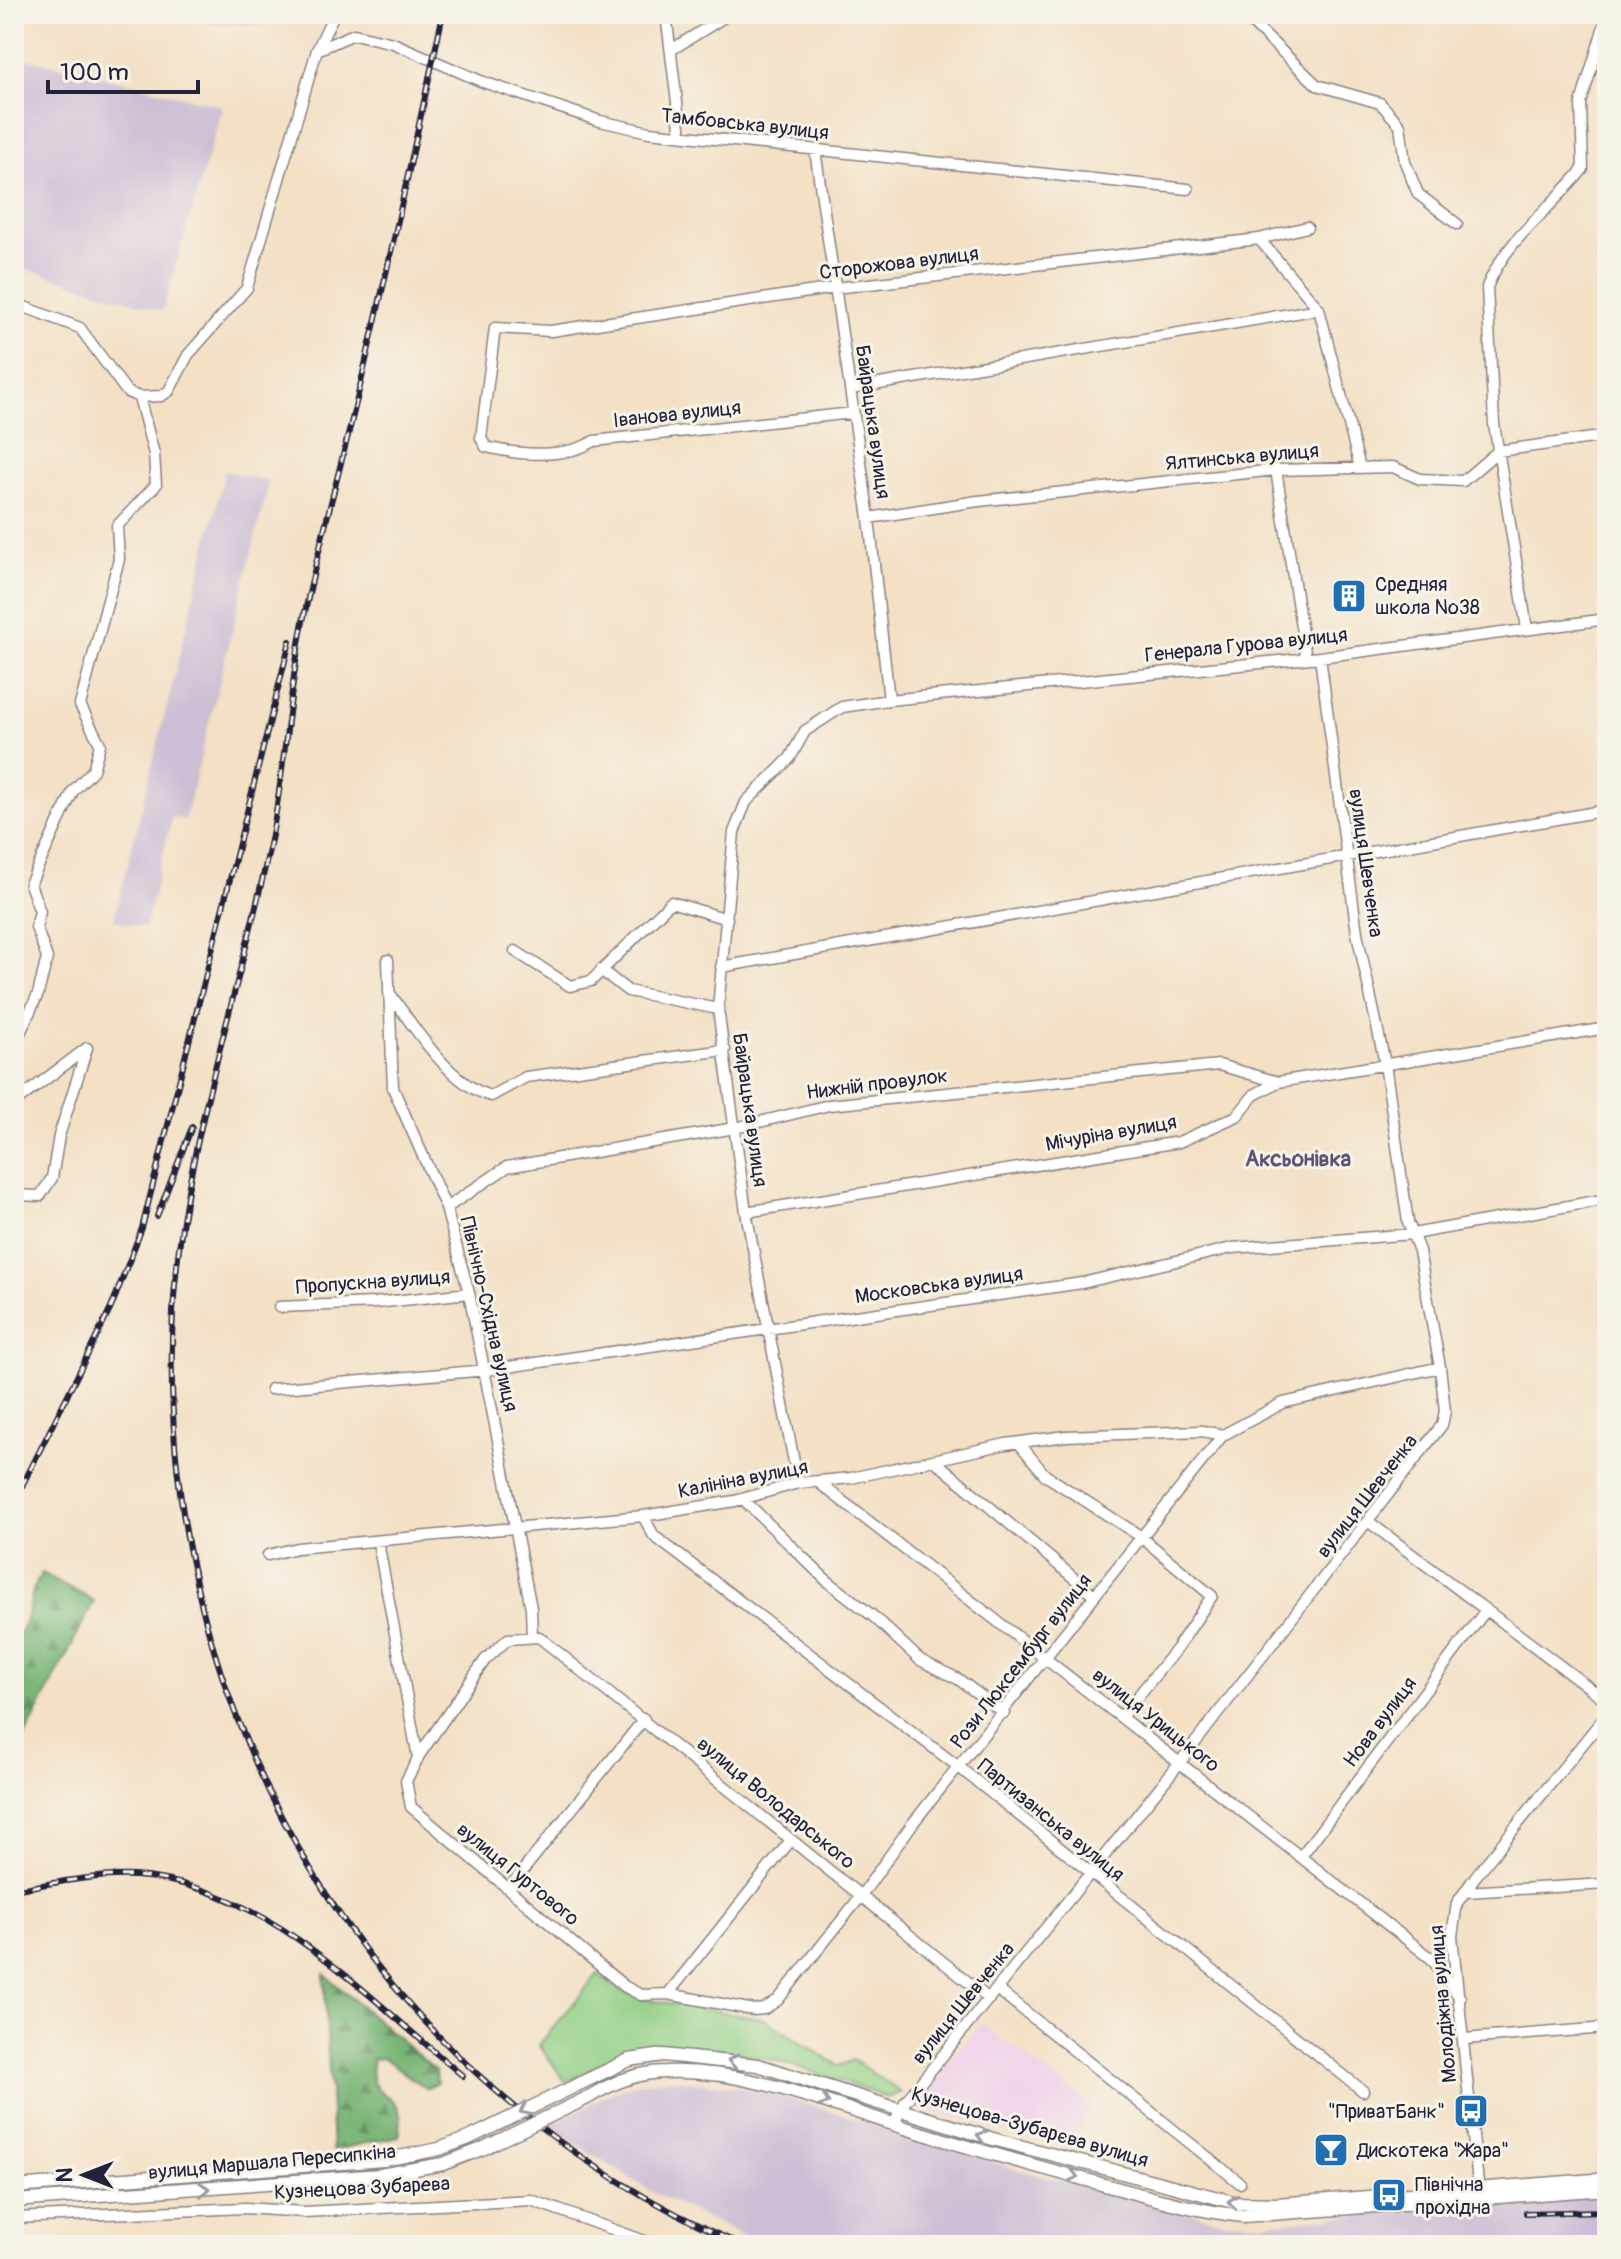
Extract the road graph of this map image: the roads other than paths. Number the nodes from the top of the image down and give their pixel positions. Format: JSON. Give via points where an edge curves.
{"nodes":[{"id":1,"x":334,"y":14,"type":"edge"},
{"id":2,"x":666,"y":14,"type":"edge"},
{"id":3,"x":729,"y":14,"type":"edge"},
{"id":4,"x":1235,"y":14,"type":"edge"},
{"id":5,"x":1607,"y":15,"type":"edge"},
{"id":6,"x":317,"y":50,"type":"junction"},
{"id":7,"x":671,"y":50,"type":"junction"},
{"id":8,"x":681,"y":135,"type":"junction"},
{"id":9,"x":815,"y":150,"type":"junction"},
{"id":10,"x":1188,"y":189,"type":"dead end"},
{"id":11,"x":1457,"y":224,"type":"dead end"},
{"id":12,"x":1307,"y":227,"type":"dead end"},
{"id":13,"x":1259,"y":239,"type":"junction"},
{"id":14,"x":835,"y":288,"type":"junction"},
{"id":15,"x":14,"y":303,"type":"edge"},
{"id":16,"x":1319,"y":309,"type":"junction"},
{"id":17,"x":495,"y":328,"type":"joint"},
{"id":18,"x":850,"y":389,"type":"junction"},
{"id":19,"x":139,"y":397,"type":"junction"},
{"id":20,"x":853,"y":413,"type":"junction"},
{"id":21,"x":1607,"y":436,"type":"edge"},
{"id":22,"x":1498,"y":451,"type":"junction"},
{"id":23,"x":1360,"y":468,"type":"junction"},
{"id":24,"x":1276,"y":470,"type":"junction"},
{"id":25,"x":869,"y":518,"type":"junction"},
{"id":26,"x":1607,"y":619,"type":"edge"},
{"id":27,"x":1527,"y":629,"type":"junction"},
{"id":28,"x":1320,"y":657,"type":"junction"},
{"id":29,"x":1306,"y":658,"type":"junction"},
{"id":30,"x":889,"y":700,"type":"junction"},
{"id":31,"x":790,"y":758,"type":"joint"},
{"id":32,"x":1607,"y":810,"type":"edge"},
{"id":33,"x":1347,"y":854,"type":"junction"},
{"id":34,"x":727,"y":919,"type":"junction"},
{"id":35,"x":515,"y":951,"type":"dead end"},
{"id":36,"x":388,"y":960,"type":"dead end"},
{"id":37,"x":721,"y":967,"type":"junction"},
{"id":38,"x":601,"y":970,"type":"junction"},
{"id":39,"x":388,"y":990,"type":"junction"},
{"id":40,"x":718,"y":1009,"type":"junction"},
{"id":41,"x":1607,"y":1028,"type":"edge"},
{"id":42,"x":14,"y":1046,"type":"edge"},
{"id":43,"x":725,"y":1050,"type":"junction"},
{"id":44,"x":1385,"y":1064,"type":"junction"},
{"id":45,"x":1278,"y":1082,"type":"junction"},
{"id":46,"x":14,"y":1103,"type":"edge"},
{"id":47,"x":735,"y":1128,"type":"junction"},
{"id":48,"x":14,"y":1195,"type":"edge"},
{"id":49,"x":1607,"y":1199,"type":"edge"},
{"id":50,"x":446,"y":1208,"type":"junction"},
{"id":51,"x":746,"y":1212,"type":"junction"},
{"id":52,"x":1413,"y":1234,"type":"junction"},
{"id":53,"x":469,"y":1293,"type":"junction"},
{"id":54,"x":279,"y":1307,"type":"dead end"},
{"id":55,"x":767,"y":1328,"type":"junction"},
{"id":56,"x":1440,"y":1367,"type":"junction"},
{"id":57,"x":487,"y":1370,"type":"junction"},
{"id":58,"x":271,"y":1389,"type":"dead end"},
{"id":59,"x":1223,"y":1435,"type":"junction"},
{"id":60,"x":1019,"y":1443,"type":"junction"},
{"id":61,"x":934,"y":1460,"type":"junction"},
{"id":62,"x":818,"y":1482,"type":"junction"},
{"id":63,"x":798,"y":1483,"type":"junction"},
{"id":64,"x":743,"y":1499,"type":"junction"},
{"id":65,"x":643,"y":1516,"type":"junction"},
{"id":66,"x":1369,"y":1522,"type":"junction"},
{"id":67,"x":514,"y":1528,"type":"junction"},
{"id":68,"x":1140,"y":1536,"type":"junction"},
{"id":69,"x":378,"y":1542,"type":"junction"},
{"id":70,"x":268,"y":1555,"type":"dead end"},
{"id":71,"x":1094,"y":1595,"type":"junction"},
{"id":72,"x":1486,"y":1610,"type":"junction"},
{"id":73,"x":535,"y":1637,"type":"junction"},
{"id":74,"x":1048,"y":1659,"type":"junction"},
{"id":75,"x":1607,"y":1701,"type":"edge"},
{"id":76,"x":1004,"y":1713,"type":"junction"},
{"id":77,"x":1607,"y":1714,"type":"edge"},
{"id":78,"x":1122,"y":1716,"type":"junction"},
{"id":79,"x":644,"y":1719,"type":"junction"},
{"id":80,"x":418,"y":1758,"type":"junction"},
{"id":81,"x":1181,"y":1761,"type":"junction"},
{"id":82,"x":960,"y":1768,"type":"junction"},
{"id":83,"x":791,"y":1840,"type":"junction"},
{"id":84,"x":1302,"y":1855,"type":"junction"},
{"id":85,"x":1090,"y":1875,"type":"junction"},
{"id":86,"x":1607,"y":1884,"type":"edge"},
{"id":87,"x":509,"y":1888,"type":"junction"},
{"id":88,"x":1465,"y":1892,"type":"junction"},
{"id":89,"x":861,"y":1896,"type":"junction"},
{"id":90,"x":997,"y":1989,"type":"junction"},
{"id":91,"x":668,"y":1994,"type":"junction"},
{"id":92,"x":1460,"y":1998,"type":"junction"},
{"id":93,"x":989,"y":1999,"type":"junction"},
{"id":94,"x":1607,"y":2028,"type":"edge"},
{"id":95,"x":1464,"y":2039,"type":"junction"},
{"id":96,"x":1363,"y":2091,"type":"dead end"},
{"id":97,"x":900,"y":2111,"type":"junction"},
{"id":98,"x":894,"y":2124,"type":"junction"},
{"id":99,"x":469,"y":2138,"type":"joint"},
{"id":100,"x":482,"y":2149,"type":"joint"},
{"id":101,"x":1607,"y":2179,"type":"edge"},
{"id":102,"x":1240,"y":2183,"type":"dead end"},
{"id":103,"x":14,"y":2187,"type":"edge"},
{"id":104,"x":1607,"y":2189,"type":"edge"},
{"id":105,"x":1479,"y":2195,"type":"junction"},
{"id":106,"x":14,"y":2201,"type":"edge"},
{"id":107,"x":14,"y":2218,"type":"edge"},
{"id":108,"x":656,"y":2245,"type":"edge"}],
"edges":[{"from":1,"to":6,"type":"street"},
{"from":2,"to":7,"type":"street"},
{"from":3,"to":7,"type":"street"},
{"from":4,"to":11,"type":"street","via":[[1252,23],[1317,85],[1380,103],[1400,125],[1405,162],[1418,194]]},
{"from":5,"to":22,"type":"street","via":[[1581,103],[1583,169],[1540,213],[1493,271],[1487,287]]},
{"from":6,"to":8,"type":"street","name":"Тамбовська вулиця","via":[[354,34],[393,43],[483,82],[600,121]]},
{"from":6,"to":19,"type":"street","via":[[247,288],[188,355],[169,391]]},
{"from":7,"to":8,"type":"street"},
{"from":8,"to":9,"type":"street","name":"Тамбовська вулиця"},
{"from":9,"to":10,"type":"street","name":"Тамбовська вулиця"},
{"from":9,"to":14,"type":"street","name":"Байрацька вулиця"},
{"from":12,"to":13,"type":"street","name":"Сторожова вулиця"},
{"from":13,"to":14,"type":"street","name":"Сторожова вулиця"},
{"from":13,"to":16,"type":"street"},
{"from":14,"to":17,"type":"street","name":"Сторожова вулиця","via":[[551,331]]},
{"from":14,"to":18,"type":"street","name":"Байрацька вулиця"},
{"from":15,"to":19,"type":"street","via":[[80,328],[127,392]]},
{"from":16,"to":18,"type":"street"},
{"from":16,"to":23,"type":"street"},
{"from":17,"to":20,"type":"street","name":"Іванова вулиця","via":[[481,438],[486,447],[569,452],[594,441]]},
{"from":18,"to":20,"type":"street","name":"Байрацька вулиця"},
{"from":19,"to":42,"type":"street","via":[[156,485],[117,526],[119,559],[80,705],[100,744],[93,770],[73,791],[30,884],[47,958],[38,994]]},
{"from":20,"to":25,"type":"street","name":"Байрацька вулиця"},
{"from":21,"to":22,"type":"street"},
{"from":22,"to":23,"type":"street","name":"Ялтинська вулиця","via":[[1463,481],[1420,479],[1393,467]]},
{"from":22,"to":27,"type":"street"},
{"from":23,"to":24,"type":"street","name":"Ялтинська вулиця"},
{"from":24,"to":25,"type":"street","name":"Ялтинська вулиця","via":[[978,501]]},
{"from":24,"to":29,"type":"street"},
{"from":25,"to":30,"type":"street","name":"Байрацька вулиця"},
{"from":26,"to":27,"type":"street","name":"Генерала Гурова вулиця"},
{"from":27,"to":28,"type":"street","name":"Генерала Гурова вулиця"},
{"from":28,"to":29,"type":"street","name":"Генерала Гурова вулиця"},
{"from":28,"to":33,"type":"street","name":"вулиця Шевченка"},
{"from":29,"to":30,"type":"street","name":"Генерала Гурова вулиця"},
{"from":30,"to":31,"type":"street","name":"Генерала Гурова вулиця","via":[[842,707],[826,715],[805,731]]},
{"from":31,"to":34,"type":"street","name":"Байрацька вулиця","via":[[746,802],[734,832]]},
{"from":32,"to":33,"type":"street"},
{"from":33,"to":37,"type":"street"},
{"from":33,"to":44,"type":"street","name":"вулиця Шевченка","via":[[1357,933]]},
{"from":34,"to":37,"type":"street","name":"Байрацька вулиця"},
{"from":34,"to":38,"type":"street","via":[[671,902]]},
{"from":35,"to":38,"type":"street","via":[[570,986],[591,981]]},
{"from":36,"to":39,"type":"street","name":"Північно-Східна вулиця"},
{"from":37,"to":40,"type":"street","name":"Байрацька вулиця"},
{"from":38,"to":40,"type":"street","via":[[628,991]]},
{"from":39,"to":43,"type":"street","via":[[442,1060],[475,1092],[491,1096],[526,1077]]},
{"from":39,"to":50,"type":"street","name":"Північно-Східна вулиця","via":[[393,1088]]},
{"from":40,"to":43,"type":"street","name":"Байрацька вулиця"},
{"from":41,"to":44,"type":"street","name":"Мічуріна вулиця"},
{"from":43,"to":47,"type":"street","name":"Байрацька вулиця"},
{"from":44,"to":45,"type":"street","name":"Мічуріна вулиця"},
{"from":44,"to":52,"type":"street","name":"вулиця Шевченка"},
{"from":45,"to":47,"type":"street","name":"Нижній провулок","via":[[1219,1065],[829,1105]]},
{"from":45,"to":51,"type":"street","name":"Мічуріна вулиця","via":[[1254,1095],[1237,1116],[1179,1142]]},
{"from":46,"to":48,"type":"street","via":[[87,1048],[59,1136],[52,1178],[40,1196]]},
{"from":47,"to":50,"type":"street","name":"Нижній провулок","via":[[507,1167]]},
{"from":47,"to":51,"type":"street","name":"Байрацька вулиця"},
{"from":49,"to":52,"type":"street","name":"Московська вулиця"},
{"from":50,"to":53,"type":"street","name":"Північно-Східна вулиця"},
{"from":51,"to":55,"type":"street","name":"Байрацька вулиця"},
{"from":52,"to":55,"type":"street","name":"Московська вулиця","via":[[1232,1248],[1082,1283]]},
{"from":52,"to":56,"type":"street","name":"вулиця Шевченка"},
{"from":53,"to":54,"type":"street","name":"Пропускна вулиця"},
{"from":53,"to":57,"type":"street","name":"Північно-Східна вулиця"},
{"from":55,"to":57,"type":"street","name":"Московська вулиця"},
{"from":55,"to":63,"type":"street","name":"Байрацька вулиця"},
{"from":56,"to":59,"type":"street","name":"Рози Люксембург вулиця","via":[[1283,1403]]},
{"from":56,"to":66,"type":"street","name":"вулиця Шевченка","via":[[1442,1425]]},
{"from":57,"to":58,"type":"street","name":"Московська вулиця"},
{"from":57,"to":67,"type":"street","name":"Північно-Східна вулиця"},
{"from":59,"to":60,"type":"street","name":"Калініна вулиця","via":[[1122,1433]]},
{"from":59,"to":68,"type":"street","name":"Рози Люксембург вулиця"},
{"from":60,"to":61,"type":"street","name":"Калініна вулиця"},
{"from":60,"to":68,"type":"street","via":[[1045,1475]]},
{"from":61,"to":62,"type":"street","name":"Калініна вулиця"},
{"from":61,"to":71,"type":"street"},
{"from":62,"to":63,"type":"street","name":"Калініна вулиця"},
{"from":62,"to":74,"type":"street","name":"вулиця Урицького"},
{"from":63,"to":64,"type":"street","name":"Калініна вулиця"},
{"from":64,"to":65,"type":"street","name":"Калініна вулиця"},
{"from":64,"to":76,"type":"street","via":[[825,1579],[920,1660],[958,1679]]},
{"from":65,"to":67,"type":"street","name":"Калініна вулиця"},
{"from":65,"to":82,"type":"street","name":"Партизанська вулиця","via":[[654,1536]]},
{"from":66,"to":72,"type":"street"},
{"from":66,"to":81,"type":"street","name":"вулиця Шевченка"},
{"from":67,"to":69,"type":"street","name":"Калініна вулиця"},
{"from":67,"to":73,"type":"street","name":"Північно-Східна вулиця"},
{"from":68,"to":71,"type":"street","name":"Рози Люксембург вулиця"},
{"from":68,"to":78,"type":"street","via":[[1212,1596]]},
{"from":69,"to":70,"type":"street","name":"Калініна вулиця"},
{"from":69,"to":80,"type":"street","name":"вулиця Гуртового"},
{"from":71,"to":74,"type":"street","name":"Рози Люксембург вулиця"},
{"from":72,"to":75,"type":"street"},
{"from":72,"to":84,"type":"street","name":"Нова вулиця"},
{"from":73,"to":79,"type":"street","name":"вулиця Володарського"},
{"from":73,"to":80,"type":"street","via":[[508,1639],[485,1660]]},
{"from":74,"to":76,"type":"street","name":"Рози Люксембург вулиця"},
{"from":74,"to":78,"type":"street","name":"вулиця Урицького"},
{"from":76,"to":82,"type":"street","name":"Рози Люксембург вулиця"},
{"from":77,"to":88,"type":"street","name":"Молодіжна вулиця"},
{"from":78,"to":81,"type":"street","name":"вулиця Урицького"},
{"from":79,"to":83,"type":"street","name":"вулиця Володарського"},
{"from":79,"to":87,"type":"street"},
{"from":80,"to":87,"type":"street","name":"вулиця Гуртового","via":[[406,1781],[411,1807]]},
{"from":81,"to":84,"type":"street","name":"вулиця Урицького"},
{"from":81,"to":85,"type":"street","name":"вулиця Шевченка"},
{"from":82,"to":85,"type":"street","name":"Партизанська вулиця"},
{"from":82,"to":89,"type":"street","name":"Рози Люксембург вулиця"},
{"from":83,"to":89,"type":"street","name":"вулиця Володарського"},
{"from":83,"to":91,"type":"street"},
{"from":84,"to":92,"type":"street","name":"вулиця Урицького","via":[[1432,1959]]},
{"from":85,"to":90,"type":"street","name":"вулиця Шевченка"},
{"from":85,"to":96,"type":"street","name":"Партизанська вулиця"},
{"from":86,"to":88,"type":"street"},
{"from":87,"to":91,"type":"street","name":"вулиця Гуртового","via":[[631,1991]]},
{"from":88,"to":92,"type":"street","name":"Молодіжна вулиця","via":[[1451,1924]]},
{"from":89,"to":91,"type":"street","name":"Рози Люксембург вулиця","via":[[778,2000],[764,2009]]},
{"from":89,"to":93,"type":"street","name":"вулиця Володарського"},
{"from":90,"to":93,"type":"street","name":"вулиця Шевченка"},
{"from":90,"to":102,"type":"street"},
{"from":92,"to":95,"type":"street","name":"Молодіжна вулиця"},
{"from":93,"to":97,"type":"street","name":"вулиця Шевченка"},
{"from":94,"to":95,"type":"street"},
{"from":95,"to":105,"type":"street","name":"Молодіжна вулиця"},
{"from":97,"to":98,"type":"street","name":"вулиця Шевченка"},
{"from":97,"to":99,"type":"main road","name":"Кузнецова-Зубарєва вулиця","one_way":true,"bridge":true,"via":[[758,2065],[682,2055],[629,2060]]},
{"from":105,"to":97,"type":"main road","name":"Кузнецова-Зубарєва вулиця","one_way":true,"via":[[1237,2203]]},
{"from":100,"to":98,"type":"main road","name":"Кузнецова-Зубарєва вулиця","one_way":true,"bridge":true,"via":[[650,2073],[693,2073],[797,2093]]},
{"from":98,"to":105,"type":"main road","name":"Кузнецова-Зубарєва вулиця","one_way":true,"via":[[1225,2214],[1266,2216]]},
{"from":99,"to":103,"type":"main road","name":"вулиця Маршала Пересипкіна","via":[[384,2160]]},
{"from":106,"to":100,"type":"main road","name":"вулиця Маршала Пересипкіна","one_way":true,"via":[[380,2175],[443,2164]]},
{"from":101,"to":105,"type":"main road"},
{"from":104,"to":105,"type":"main road"},
{"from":107,"to":108,"type":"street","name":"Кузнецова Зубарева","via":[[531,2200]]}]}
